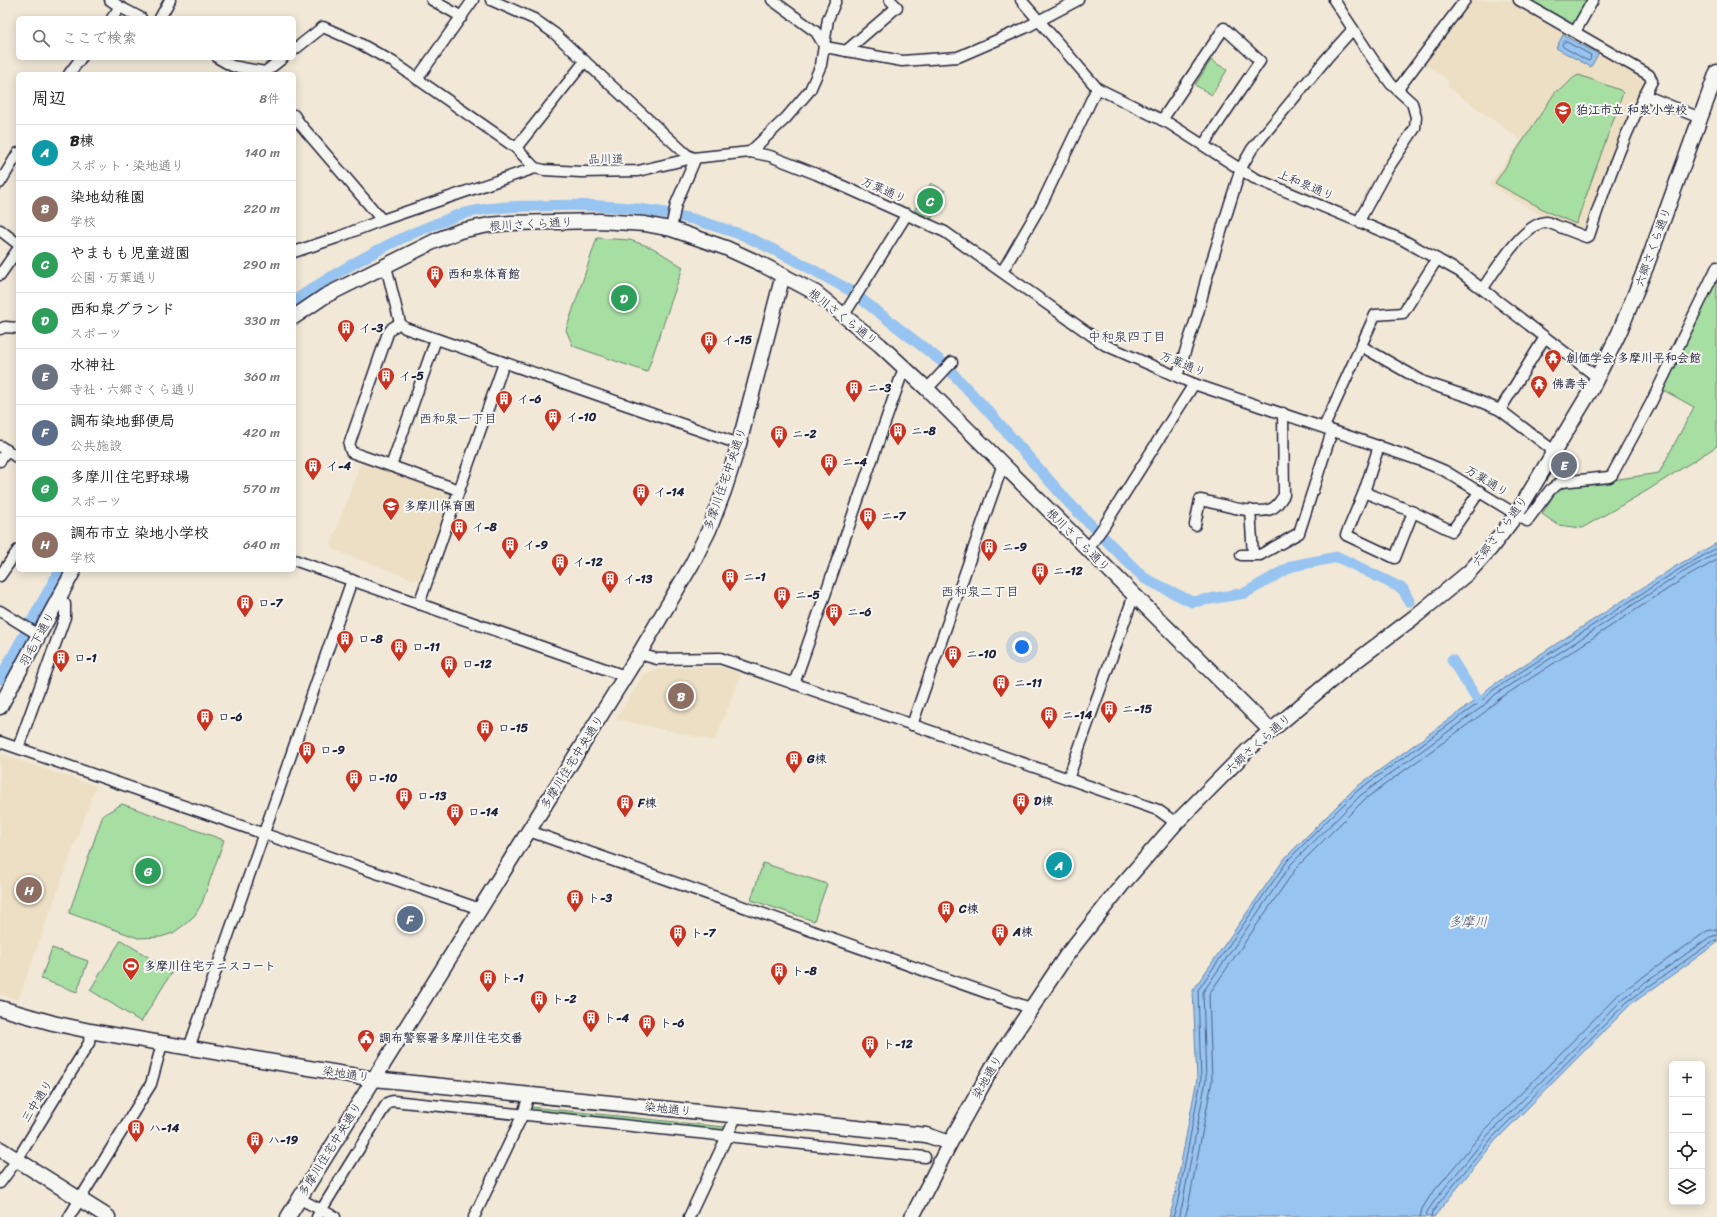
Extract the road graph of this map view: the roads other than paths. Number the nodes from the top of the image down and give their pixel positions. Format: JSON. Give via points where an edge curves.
{"nodes":[{"id":1,"x":110,"y":0,"type":"edge"},
{"id":2,"x":170,"y":0,"type":"edge"},
{"id":3,"x":432,"y":0,"type":"edge"},
{"id":4,"x":473,"y":0,"type":"edge"},
{"id":5,"x":492,"y":0,"type":"edge"},
{"id":6,"x":772,"y":0,"type":"edge"},
{"id":7,"x":836,"y":0,"type":"edge"},
{"id":8,"x":890,"y":0,"type":"edge"},
{"id":9,"x":1021,"y":0,"type":"edge"},
{"id":10,"x":1078,"y":0,"type":"edge"},
{"id":11,"x":1334,"y":0,"type":"edge"},
{"id":12,"x":1465,"y":0,"type":"edge"},
{"id":13,"x":1519,"y":0,"type":"edge"},
{"id":14,"x":1593,"y":0,"type":"edge"},
{"id":15,"x":120,"y":7,"type":"junction"},
{"id":16,"x":113,"y":16,"type":"edge"},
{"id":17,"x":137,"y":16,"type":"edge"},
{"id":18,"x":161,"y":16,"type":"edge"},
{"id":19,"x":462,"y":17,"type":"junction"},
{"id":20,"x":1038,"y":21,"type":"junction"},
{"id":21,"x":1353,"y":29,"type":"junction"},
{"id":22,"x":1575,"y":32,"type":"junction"},
{"id":23,"x":825,"y":47,"type":"junction"},
{"id":24,"x":296,"y":48,"type":"edge"},
{"id":25,"x":846,"y":51,"type":"junction"},
{"id":26,"x":80,"y":60,"type":"edge"},
{"id":27,"x":222,"y":60,"type":"edge"},
{"id":28,"x":281,"y":60,"type":"edge"},
{"id":29,"x":584,"y":61,"type":"junction"},
{"id":30,"x":70,"y":72,"type":"edge"},
{"id":31,"x":261,"y":72,"type":"edge"},
{"id":32,"x":267,"y":72,"type":"edge"},
{"id":33,"x":1717,"y":72,"type":"edge"},
{"id":34,"x":417,"y":79,"type":"junction"},
{"id":35,"x":1097,"y":88,"type":"junction"},
{"id":36,"x":1398,"y":90,"type":"junction"},
{"id":37,"x":1644,"y":95,"type":"junction"},
{"id":38,"x":1700,"y":118,"type":"junction"},
{"id":39,"x":296,"y":119,"type":"edge"},
{"id":40,"x":1162,"y":120,"type":"junction"},
{"id":41,"x":1204,"y":144,"type":"junction"},
{"id":42,"x":516,"y":148,"type":"junction"},
{"id":43,"x":750,"y":152,"type":"junction"},
{"id":44,"x":16,"y":156,"type":"edge"},
{"id":45,"x":693,"y":158,"type":"junction"},
{"id":46,"x":535,"y":168,"type":"junction"},
{"id":47,"x":1241,"y":168,"type":"junction"},
{"id":48,"x":0,"y":183,"type":"edge"},
{"id":49,"x":907,"y":214,"type":"junction"},
{"id":50,"x":382,"y":220,"type":"junction"},
{"id":51,"x":1359,"y":221,"type":"junction"},
{"id":52,"x":671,"y":229,"type":"junction"},
{"id":53,"x":0,"y":230,"type":"edge"},
{"id":54,"x":16,"y":242,"type":"edge"},
{"id":55,"x":296,"y":251,"type":"edge"},
{"id":56,"x":16,"y":252,"type":"edge"},
{"id":57,"x":1437,"y":259,"type":"junction"},
{"id":58,"x":386,"y":266,"type":"junction"},
{"id":59,"x":1717,"y":267,"type":"edge"},
{"id":60,"x":1002,"y":272,"type":"junction"},
{"id":61,"x":0,"y":275,"type":"edge"},
{"id":62,"x":782,"y":275,"type":"junction"},
{"id":63,"x":1483,"y":288,"type":"junction"},
{"id":64,"x":848,"y":309,"type":"junction"},
{"id":65,"x":296,"y":316,"type":"edge"},
{"id":66,"x":400,"y":323,"type":"junction"},
{"id":67,"x":2,"y":327,"type":"edge"},
{"id":68,"x":16,"y":328,"type":"edge"},
{"id":69,"x":1545,"y":338,"type":"junction"},
{"id":70,"x":436,"y":339,"type":"junction"},
{"id":71,"x":1361,"y":346,"type":"junction"},
{"id":72,"x":952,"y":362,"type":"dead end"},
{"id":73,"x":504,"y":363,"type":"junction"},
{"id":74,"x":904,"y":368,"type":"junction"},
{"id":75,"x":1177,"y":376,"type":"junction"},
{"id":76,"x":1597,"y":378,"type":"junction"},
{"id":77,"x":1194,"y":384,"type":"junction"},
{"id":78,"x":927,"y":389,"type":"junction"},
{"id":79,"x":1500,"y":410,"type":"junction"},
{"id":80,"x":1283,"y":413,"type":"junction"},
{"id":81,"x":1328,"y":429,"type":"junction"},
{"id":82,"x":739,"y":444,"type":"junction"},
{"id":83,"x":1379,"y":446,"type":"junction"},
{"id":84,"x":3,"y":448,"type":"edge"},
{"id":85,"x":1554,"y":451,"type":"junction"},
{"id":86,"x":16,"y":457,"type":"edge"},
{"id":87,"x":0,"y":461,"type":"edge"},
{"id":88,"x":1003,"y":464,"type":"junction"},
{"id":89,"x":392,"y":466,"type":"junction"},
{"id":90,"x":460,"y":490,"type":"junction"},
{"id":91,"x":1480,"y":491,"type":"junction"},
{"id":92,"x":1364,"y":492,"type":"junction"},
{"id":93,"x":1250,"y":510,"type":"junction"},
{"id":94,"x":1413,"y":512,"type":"junction"},
{"id":95,"x":1516,"y":514,"type":"junction"},
{"id":96,"x":1195,"y":524,"type":"dead end"},
{"id":97,"x":1091,"y":544,"type":"junction"},
{"id":98,"x":16,"y":553,"type":"edge"},
{"id":99,"x":1241,"y":555,"type":"dead end"},
{"id":100,"x":1253,"y":556,"type":"junction"},
{"id":101,"x":296,"y":561,"type":"edge"},
{"id":102,"x":73,"y":572,"type":"edge"},
{"id":103,"x":0,"y":576,"type":"edge"},
{"id":104,"x":352,"y":580,"type":"junction"},
{"id":105,"x":1134,"y":595,"type":"junction"},
{"id":106,"x":60,"y":598,"type":"junction"},
{"id":107,"x":419,"y":604,"type":"junction"},
{"id":108,"x":0,"y":611,"type":"edge"},
{"id":109,"x":35,"y":633,"type":"junction"},
{"id":110,"x":639,"y":654,"type":"junction"},
{"id":111,"x":626,"y":676,"type":"junction"},
{"id":112,"x":794,"y":684,"type":"junction"},
{"id":113,"x":0,"y":707,"type":"edge"},
{"id":114,"x":912,"y":725,"type":"junction"},
{"id":115,"x":1270,"y":730,"type":"junction"},
{"id":116,"x":0,"y":742,"type":"edge"},
{"id":117,"x":18,"y":748,"type":"junction"},
{"id":118,"x":1068,"y":779,"type":"junction"},
{"id":119,"x":1176,"y":824,"type":"junction"},
{"id":120,"x":529,"y":831,"type":"junction"},
{"id":121,"x":264,"y":834,"type":"junction"},
{"id":122,"x":480,"y":909,"type":"junction"},
{"id":123,"x":0,"y":1008,"type":"edge"},
{"id":124,"x":1030,"y":1008,"type":"junction"},
{"id":125,"x":90,"y":1031,"type":"junction"},
{"id":126,"x":162,"y":1044,"type":"junction"},
{"id":127,"x":189,"y":1048,"type":"junction"},
{"id":128,"x":374,"y":1079,"type":"junction"},
{"id":129,"x":529,"y":1095,"type":"junction"},
{"id":130,"x":523,"y":1114,"type":"junction"},
{"id":131,"x":736,"y":1117,"type":"junction"},
{"id":132,"x":727,"y":1137,"type":"junction"},
{"id":133,"x":950,"y":1142,"type":"junction"},
{"id":134,"x":0,"y":1149,"type":"edge"},
{"id":135,"x":925,"y":1157,"type":"dead end"},
{"id":136,"x":17,"y":1160,"type":"junction"},
{"id":137,"x":0,"y":1183,"type":"edge"},
{"id":138,"x":80,"y":1199,"type":"junction"},
{"id":139,"x":300,"y":1199,"type":"junction"},
{"id":140,"x":319,"y":1214,"type":"edge"},
{"id":141,"x":692,"y":1216,"type":"edge"},
{"id":142,"x":69,"y":1217,"type":"edge"},
{"id":143,"x":108,"y":1217,"type":"edge"},
{"id":144,"x":288,"y":1217,"type":"edge"},
{"id":145,"x":335,"y":1217,"type":"edge"},
{"id":146,"x":474,"y":1217,"type":"edge"},
{"id":147,"x":912,"y":1217,"type":"edge"}],
"edges":[{"from":1,"to":15,"type":"street"},
{"from":2,"to":18,"type":"street"},
{"from":3,"to":19,"type":"street"},
{"from":4,"to":19,"type":"street"},
{"from":5,"to":29,"type":"street","via":[[534,19]]},
{"from":6,"to":23,"type":"street","via":[[816,32]]},
{"from":7,"to":23,"type":"street","via":[[828,19]]},
{"from":8,"to":25,"type":"street","via":[[897,7]]},
{"from":9,"to":20,"type":"street","name":"上和泉通り"},
{"from":10,"to":20,"type":"street"},
{"from":11,"to":21,"type":"street"},
{"from":12,"to":36,"type":"street"},
{"from":13,"to":22,"type":"street"},
{"from":14,"to":22,"type":"street"},
{"from":15,"to":16,"type":"street"},
{"from":15,"to":17,"type":"street"},
{"from":19,"to":34,"type":"street"},
{"from":20,"to":25,"type":"street","via":[[958,57],[902,61]]},
{"from":20,"to":35,"type":"street","name":"上和泉通り"},
{"from":21,"to":36,"type":"street"},
{"from":21,"to":47,"type":"street","via":[[1252,149]]},
{"from":22,"to":37,"type":"street","via":[[1649,75],[1652,81]]},
{"from":23,"to":25,"type":"street"},
{"from":23,"to":43,"type":"street","via":[[821,65],[810,90],[786,118]]},
{"from":24,"to":34,"type":"street","via":[[323,27],[394,62]]},
{"from":26,"to":30,"type":"street"},
{"from":27,"to":31,"type":"street","via":[[232,66]]},
{"from":28,"to":32,"type":"street"},
{"from":29,"to":42,"type":"street"},
{"from":29,"to":45,"type":"street"},
{"from":33,"to":38,"type":"street","name":"六郷さくら通り"},
{"from":34,"to":42,"type":"street"},
{"from":35,"to":40,"type":"street","name":"上和泉通り"},
{"from":35,"to":60,"type":"street","via":[[1042,203]]},
{"from":36,"to":51,"type":"street","via":[[1412,103],[1416,117],[1415,128],[1385,173]]},
{"from":37,"to":38,"type":"street"},
{"from":37,"to":63,"type":"street","via":[[1600,202],[1589,236],[1586,238],[1547,222],[1541,222],[1520,237]]},
{"from":38,"to":76,"type":"street","name":"六郷さくら通り","via":[[1629,312]]},
{"from":39,"to":50,"type":"street"},
{"from":40,"to":41,"type":"street","name":"上和泉通り"},
{"from":40,"to":41,"type":"street","via":[[1224,28],[1260,61]]},
{"from":41,"to":47,"type":"street","name":"上和泉通り"},
{"from":42,"to":46,"type":"street"},
{"from":43,"to":45,"type":"street","name":"品川道"},
{"from":43,"to":49,"type":"street","name":"万葉通り","via":[[770,156],[816,174]]},
{"from":44,"to":48,"type":"street"},
{"from":45,"to":46,"type":"street","name":"品川道","via":[[638,171],[581,172]]},
{"from":45,"to":52,"type":"street","via":[[694,162],[676,204]]},
{"from":46,"to":50,"type":"street","name":"品川道"},
{"from":47,"to":51,"type":"street","name":"上和泉通り","via":[[1254,178]]},
{"from":47,"to":75,"type":"street"},
{"from":49,"to":60,"type":"street","name":"万葉通り","via":[[945,232]]},
{"from":49,"to":64,"type":"street"},
{"from":50,"to":55,"type":"street","name":"品川道"},
{"from":51,"to":57,"type":"street","name":"上和泉通り","via":[[1403,240]]},
{"from":52,"to":58,"type":"street","name":"根川さくら通り","via":[[645,224],[608,222],[490,224],[454,234]]},
{"from":52,"to":62,"type":"street","name":"根川さくら通り","via":[[726,248]]},
{"from":53,"to":54,"type":"street"},
{"from":56,"to":61,"type":"street"},
{"from":57,"to":63,"type":"street","name":"上和泉通り"},
{"from":57,"to":71,"type":"street","via":[[1403,313],[1376,315]]},
{"from":58,"to":65,"type":"street","name":"根川さくら通り","via":[[325,296]]},
{"from":58,"to":66,"type":"street"},
{"from":59,"to":95,"type":"street","via":[[1650,405],[1612,475],[1561,482],[1550,490],[1528,521]]},
{"from":60,"to":75,"type":"street","name":"万葉通り","via":[[1105,345]]},
{"from":62,"to":64,"type":"street","name":"根川さくら通り"},
{"from":62,"to":82,"type":"street","name":"多摩川住宅中央通り"},
{"from":63,"to":69,"type":"street","name":"上和泉通り"},
{"from":64,"to":74,"type":"street","name":"根川さくら通り"},
{"from":66,"to":70,"type":"street","via":[[406,328]]},
{"from":66,"to":89,"type":"street","via":[[388,333],[349,445],[351,452]]},
{"from":67,"to":68,"type":"street"},
{"from":69,"to":76,"type":"street","name":"上和泉通り"},
{"from":69,"to":79,"type":"street"},
{"from":70,"to":73,"type":"street"},
{"from":70,"to":89,"type":"street"},
{"from":71,"to":79,"type":"street","via":[[1424,382]]},
{"from":71,"to":81,"type":"street"},
{"from":72,"to":78,"type":"street"},
{"from":73,"to":82,"type":"street"},
{"from":73,"to":90,"type":"street"},
{"from":74,"to":78,"type":"street","name":"根川さくら通り"},
{"from":74,"to":112,"type":"street"},
{"from":75,"to":77,"type":"street","name":"万葉通り"},
{"from":76,"to":85,"type":"street","name":"六郷さくら通り"},
{"from":77,"to":80,"type":"street","name":"万葉通り"},
{"from":77,"to":97,"type":"street"},
{"from":78,"to":88,"type":"street","name":"根川さくら通り"},
{"from":79,"to":85,"type":"street"},
{"from":80,"to":81,"type":"street","name":"万葉通り"},
{"from":80,"to":93,"type":"street","via":[[1284,495],[1273,508],[1265,511]]},
{"from":81,"to":83,"type":"street","name":"万葉通り"},
{"from":81,"to":100,"type":"street","via":[[1299,532],[1260,555]]},
{"from":82,"to":110,"type":"street","name":"多摩川住宅中央通り","via":[[724,491],[702,544],[674,598]]},
{"from":83,"to":91,"type":"street","name":"万葉通り","via":[[1445,471]]},
{"from":83,"to":92,"type":"street"},
{"from":84,"to":86,"type":"street"},
{"from":84,"to":87,"type":"street"},
{"from":85,"to":95,"type":"street","name":"六郷さくら通り"},
{"from":88,"to":97,"type":"street","name":"根川さくら通り"},
{"from":88,"to":114,"type":"street"},
{"from":89,"to":90,"type":"street"},
{"from":90,"to":107,"type":"street"},
{"from":91,"to":94,"type":"street","via":[[1452,531]]},
{"from":91,"to":95,"type":"street","name":"万葉通り"},
{"from":92,"to":94,"type":"street"},
{"from":92,"to":94,"type":"street","via":[[1346,535],[1394,558]]},
{"from":93,"to":96,"type":"street","via":[[1200,500]]},
{"from":93,"to":100,"type":"street"},
{"from":95,"to":115,"type":"street","name":"六郷さくら通り","via":[[1469,572]]},
{"from":97,"to":105,"type":"street","name":"根川さくら通り"},
{"from":98,"to":103,"type":"street"},
{"from":99,"to":100,"type":"street"},
{"from":101,"to":104,"type":"street"},
{"from":102,"to":106,"type":"street","name":"羽毛下通り"},
{"from":104,"to":107,"type":"street"},
{"from":104,"to":121,"type":"street"},
{"from":105,"to":115,"type":"street","name":"根川さくら通り"},
{"from":105,"to":118,"type":"street"},
{"from":106,"to":109,"type":"street","name":"羽毛下通り"},
{"from":106,"to":117,"type":"street","via":[[65,604],[65,617]]},
{"from":107,"to":111,"type":"street"},
{"from":108,"to":109,"type":"street"},
{"from":109,"to":113,"type":"street","name":"羽毛下通り"},
{"from":110,"to":111,"type":"street","name":"多摩川住宅中央通り"},
{"from":110,"to":112,"type":"street","via":[[657,659],[720,658]]},
{"from":111,"to":120,"type":"street","name":"多摩川住宅中央通り"},
{"from":112,"to":114,"type":"street"},
{"from":114,"to":118,"type":"street"},
{"from":115,"to":119,"type":"street","name":"六郷さくら通り"},
{"from":116,"to":117,"type":"street"},
{"from":117,"to":121,"type":"street"},
{"from":118,"to":119,"type":"street","via":[[1158,810]]},
{"from":119,"to":124,"type":"street","name":"染地通り","via":[[1109,900]]},
{"from":120,"to":122,"type":"street","name":"多摩川住宅中央通り"},
{"from":120,"to":124,"type":"street"},
{"from":121,"to":122,"type":"street"},
{"from":121,"to":127,"type":"street"},
{"from":122,"to":128,"type":"street","name":"多摩川住宅中央通り"},
{"from":123,"to":125,"type":"street","name":"染地通り"},
{"from":124,"to":133,"type":"street","name":"染地通り","via":[[993,1066]]},
{"from":125,"to":126,"type":"street","name":"染地通り"},
{"from":125,"to":136,"type":"street","name":"三中通り","via":[[89,1043]]},
{"from":126,"to":127,"type":"street","name":"染地通り"},
{"from":126,"to":138,"type":"street","via":[[152,1084]]},
{"from":127,"to":128,"type":"street","name":"染地通り"},
{"from":128,"to":129,"type":"street","name":"染地通り"},
{"from":128,"to":139,"type":"street","name":"多摩川住宅中央通り"},
{"from":129,"to":130,"type":"street"},
{"from":129,"to":131,"type":"street","name":"染地通り"},
{"from":130,"to":132,"type":"street"},
{"from":130,"to":140,"type":"street","via":[[389,1102]]},
{"from":130,"to":146,"type":"street"},
{"from":131,"to":132,"type":"street"},
{"from":131,"to":133,"type":"street","name":"染地通り","via":[[926,1135]]},
{"from":132,"to":135,"type":"street"},
{"from":132,"to":141,"type":"street"},
{"from":133,"to":147,"type":"street"},
{"from":134,"to":136,"type":"street"},
{"from":136,"to":137,"type":"street","name":"三中通り"},
{"from":136,"to":138,"type":"street"},
{"from":138,"to":142,"type":"street"},
{"from":138,"to":143,"type":"street"},
{"from":139,"to":140,"type":"street"},
{"from":139,"to":144,"type":"street","name":"多摩川住宅中央通り"},
{"from":140,"to":145,"type":"street"}]}
